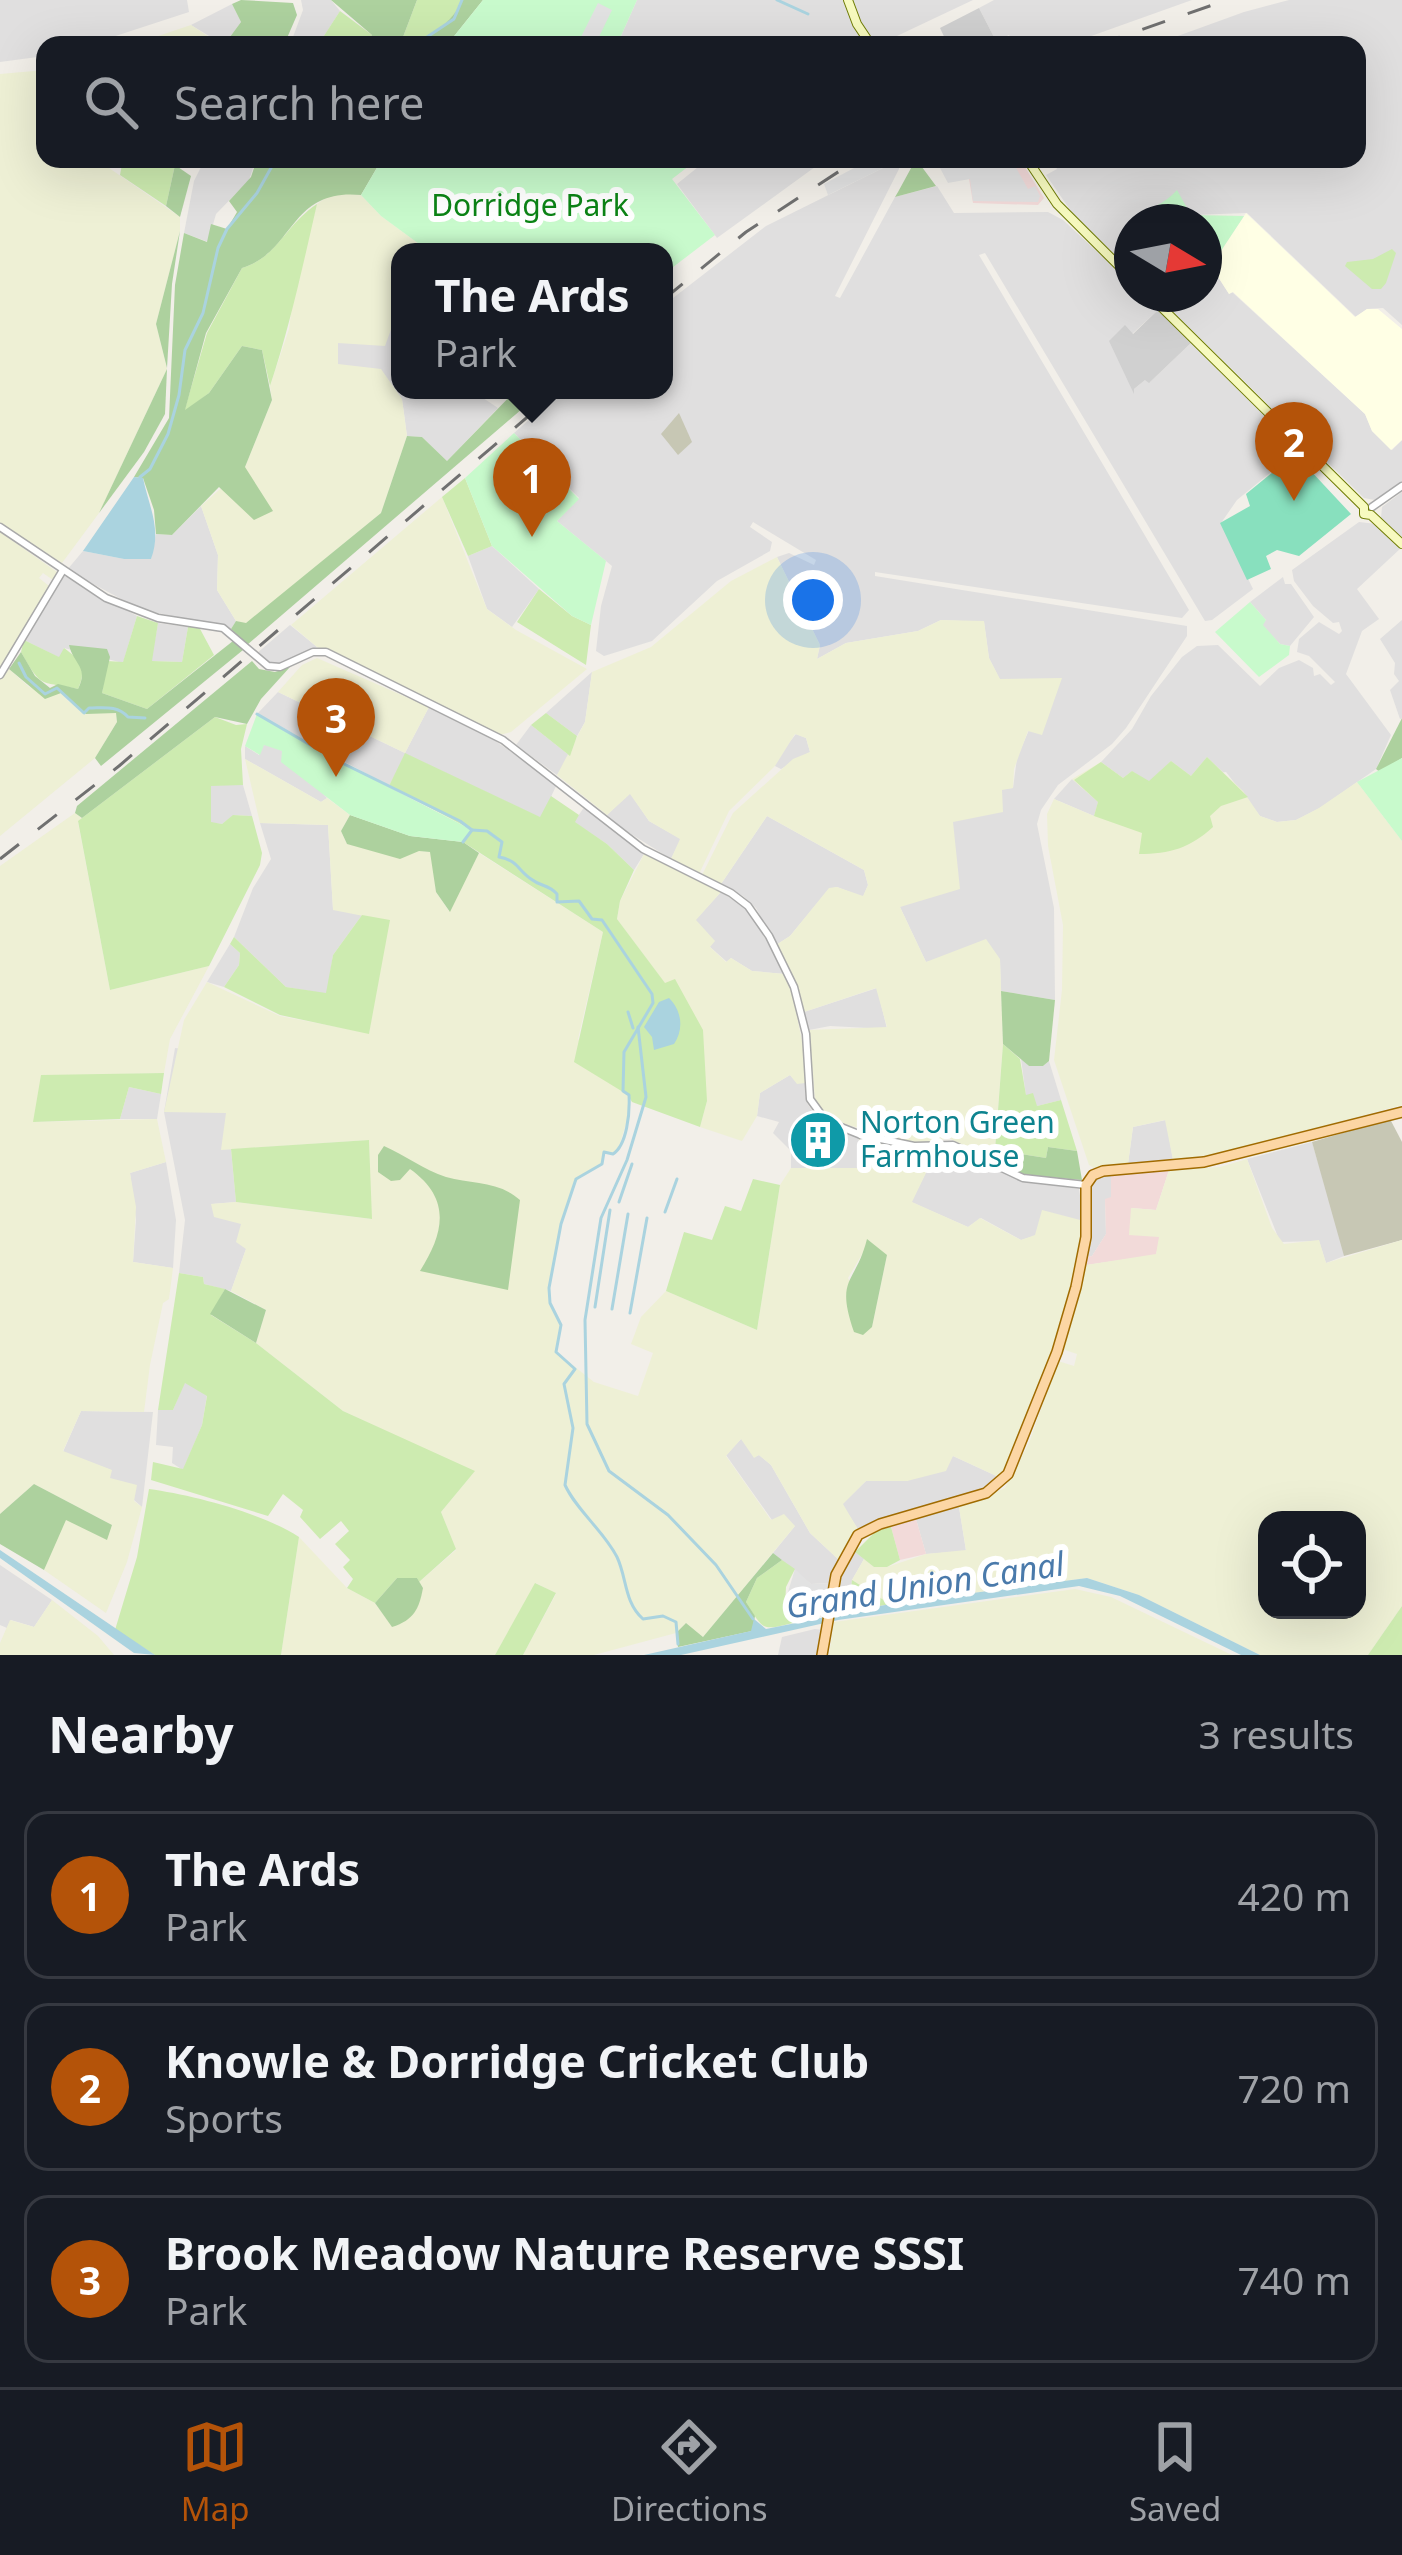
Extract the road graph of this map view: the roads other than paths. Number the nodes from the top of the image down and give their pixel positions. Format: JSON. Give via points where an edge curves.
{"nodes":[{"id":1,"x":848,"y":0,"type":"edge"},
{"id":2,"x":865,"y":36,"type":"edge"},
{"id":3,"x":1035,"y":168,"type":"edge"},
{"id":4,"x":1114,"y":261,"type":"edge"},
{"id":5,"x":1166,"y":312,"type":"edge"},
{"id":6,"x":1402,"y":486,"type":"edge"},
{"id":7,"x":1369,"y":510,"type":"junction"},
{"id":8,"x":0,"y":527,"type":"edge"},
{"id":9,"x":1402,"y":544,"type":"edge"},
{"id":10,"x":63,"y":571,"type":"junction"},
{"id":11,"x":0,"y":675,"type":"edge"},
{"id":12,"x":1402,"y":1112,"type":"edge"},
{"id":13,"x":1086,"y":1185,"type":"junction"},
{"id":14,"x":822,"y":1655,"type":"edge"}],
"edges":[{"from":1,"to":2,"type":"main road"},
{"from":3,"to":4,"type":"main road","via":[[1057,204]]},
{"from":5,"to":7,"type":"main road"},
{"from":6,"to":7,"type":"street"},
{"from":7,"to":9,"type":"main road"},
{"from":8,"to":10,"type":"street"},
{"from":10,"to":11,"type":"street"},
{"from":10,"to":13,"type":"street","via":[[133,611],[226,629],[268,666],[326,652],[503,740],[643,849],[731,893],[755,914],[794,987],[809,1094],[826,1121],[914,1146],[953,1145],[1023,1178]]},
{"from":12,"to":13,"type":"main road","via":[[1204,1162],[1099,1172]]},
{"from":13,"to":14,"type":"main road","via":[[1076,1287],[1008,1474],[986,1493],[858,1535],[838,1568]]}]}
